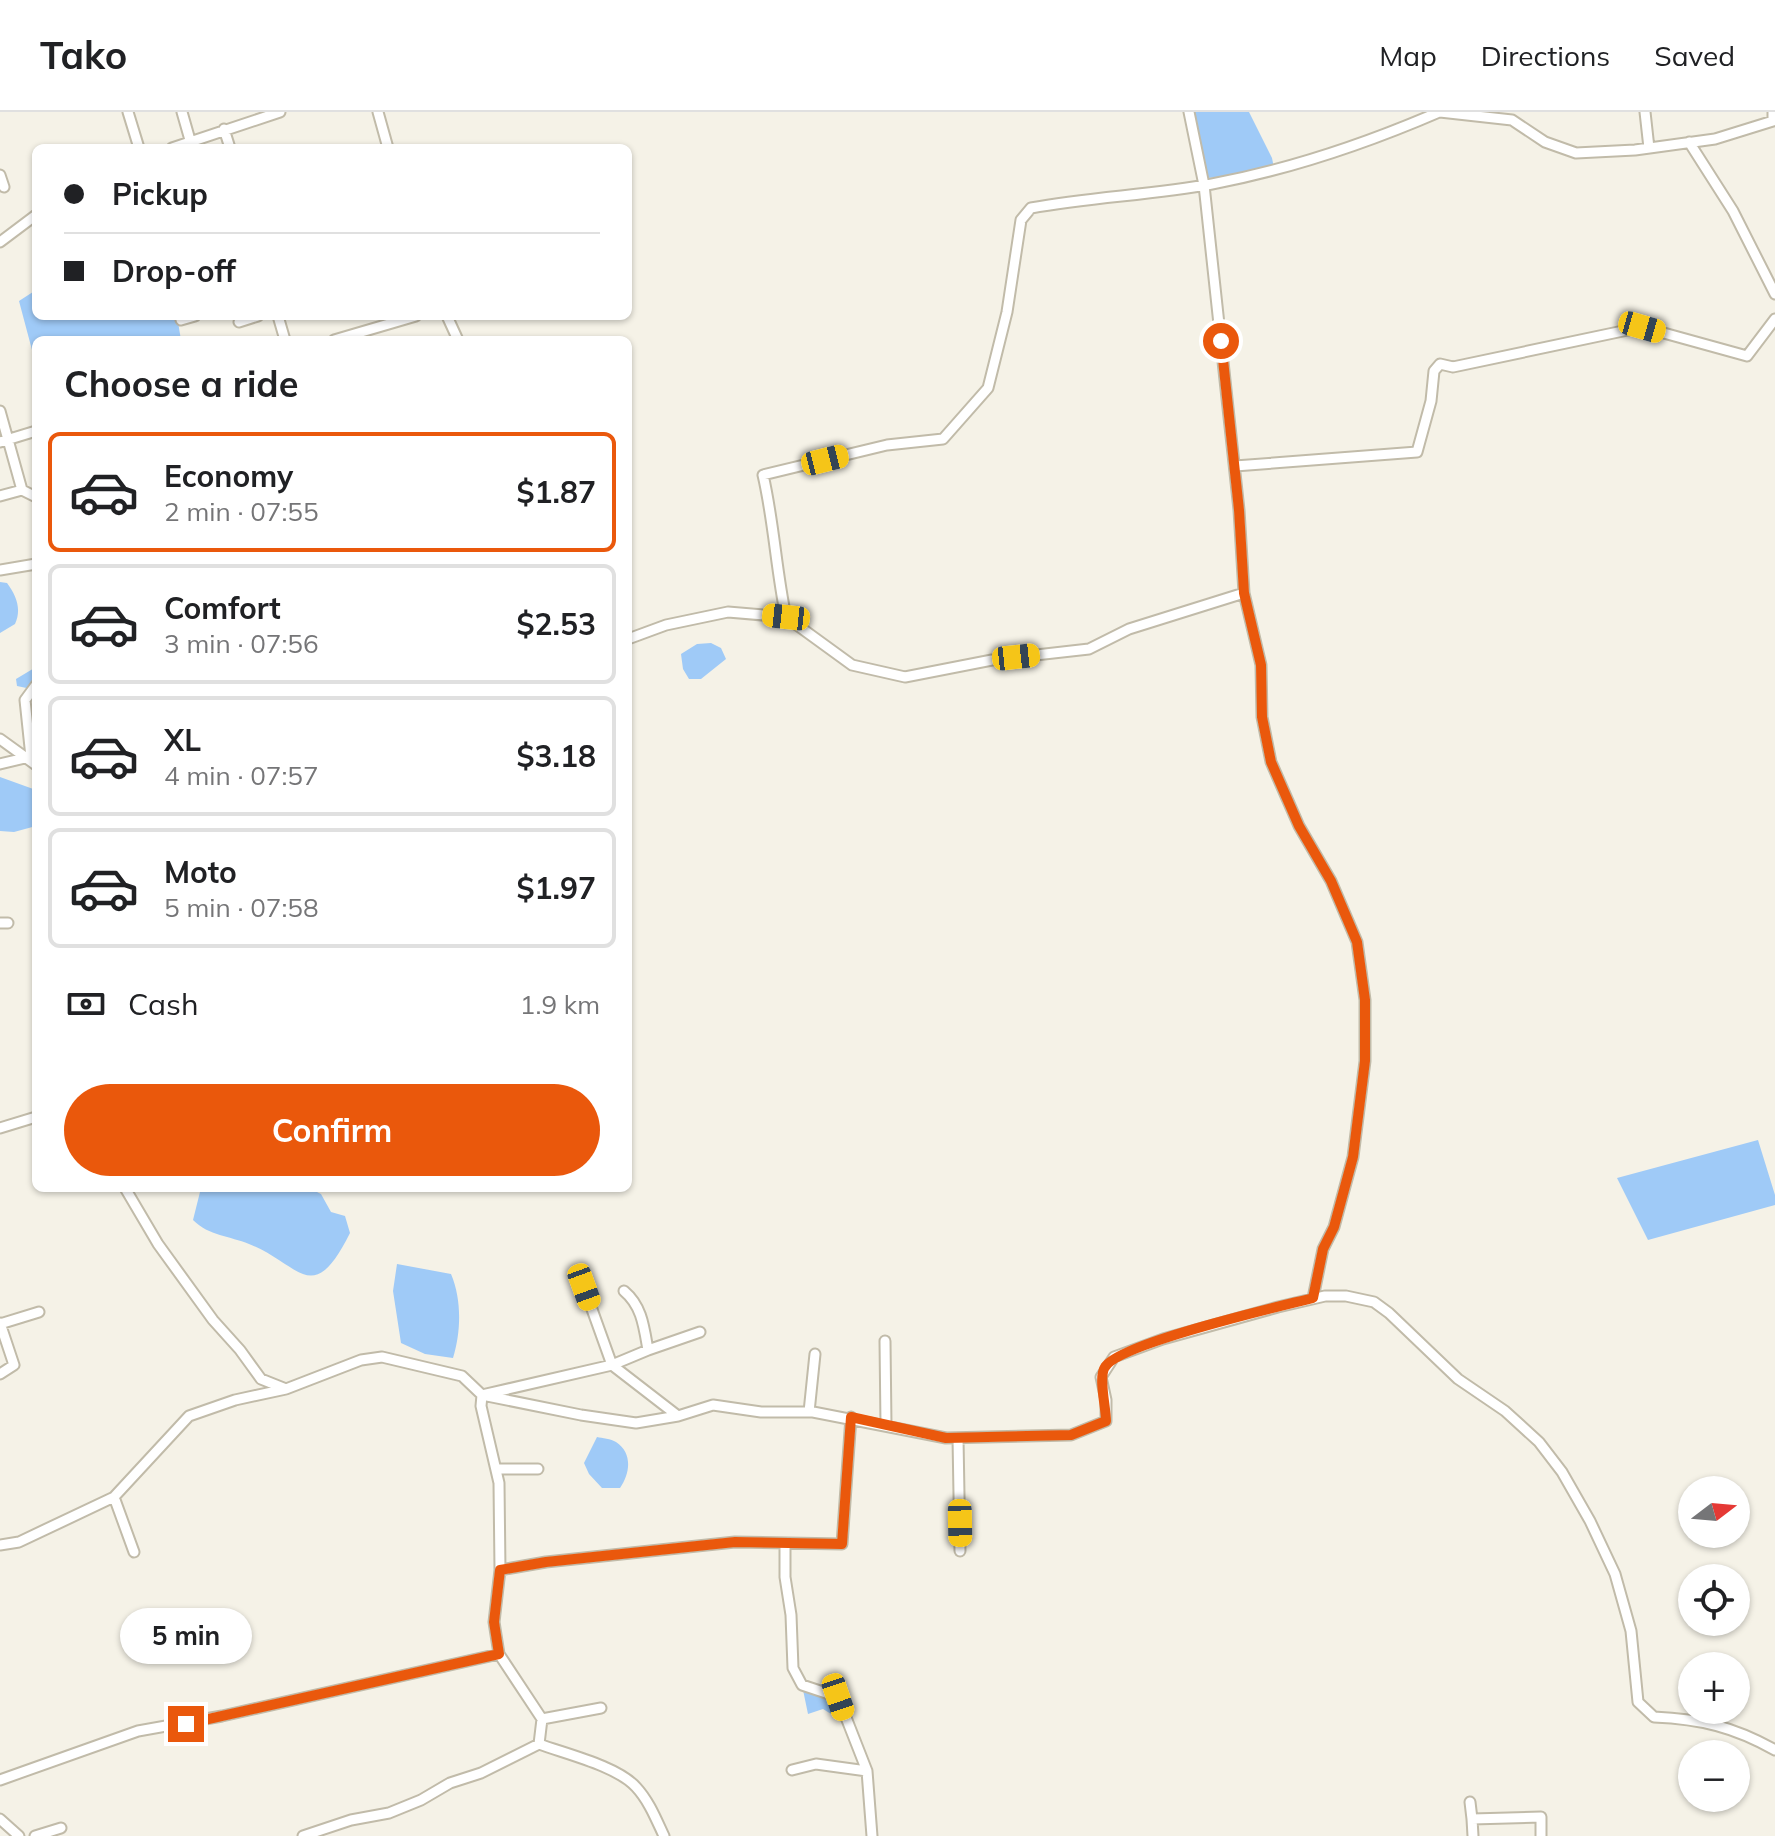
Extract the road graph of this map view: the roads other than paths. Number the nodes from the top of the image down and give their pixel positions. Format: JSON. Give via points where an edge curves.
{"nodes":[{"id":1,"x":128,"y":112,"type":"edge"},
{"id":2,"x":182,"y":112,"type":"edge"},
{"id":3,"x":232,"y":112,"type":"edge"},
{"id":4,"x":280,"y":112,"type":"edge"},
{"id":5,"x":378,"y":112,"type":"edge"},
{"id":6,"x":1189,"y":112,"type":"edge"},
{"id":7,"x":1440,"y":112,"type":"edge"},
{"id":8,"x":1645,"y":112,"type":"edge"},
{"id":9,"x":1773,"y":112,"type":"edge"},
{"id":10,"x":236,"y":125,"type":"junction"},
{"id":11,"x":224,"y":129,"type":"junction"},
{"id":12,"x":190,"y":140,"type":"junction"},
{"id":13,"x":1689,"y":142,"type":"junction"},
{"id":14,"x":138,"y":144,"type":"edge"},
{"id":15,"x":181,"y":144,"type":"edge"},
{"id":16,"x":229,"y":144,"type":"edge"},
{"id":17,"x":387,"y":144,"type":"edge"},
{"id":18,"x":1649,"y":148,"type":"junction"},
{"id":19,"x":0,"y":175,"type":"edge"},
{"id":20,"x":1204,"y":185,"type":"junction"},
{"id":21,"x":4,"y":187,"type":"dead end"},
{"id":22,"x":32,"y":218,"type":"edge"},
{"id":23,"x":0,"y":242,"type":"edge"},
{"id":24,"x":1775,"y":294,"type":"edge"},
{"id":25,"x":1775,"y":319,"type":"edge"},
{"id":26,"x":245,"y":320,"type":"edge"},
{"id":27,"x":402,"y":320,"type":"edge"},
{"id":28,"x":239,"y":322,"type":"dead end"},
{"id":29,"x":348,"y":336,"type":"edge"},
{"id":30,"x":0,"y":411,"type":"edge"},
{"id":31,"x":32,"y":432,"type":"edge"},
{"id":32,"x":4,"y":441,"type":"edge"},
{"id":33,"x":1235,"y":466,"type":"junction"},
{"id":34,"x":22,"y":490,"type":"junction"},
{"id":35,"x":32,"y":495,"type":"edge"},
{"id":36,"x":0,"y":496,"type":"edge"},
{"id":37,"x":32,"y":565,"type":"edge"},
{"id":38,"x":0,"y":570,"type":"edge"},
{"id":39,"x":1244,"y":593,"type":"junction"},
{"id":40,"x":786,"y":617,"type":"junction"},
{"id":41,"x":632,"y":638,"type":"edge"},
{"id":42,"x":32,"y":690,"type":"edge"},
{"id":43,"x":32,"y":705,"type":"edge"},
{"id":44,"x":25,"y":707,"type":"junction"},
{"id":45,"x":0,"y":739,"type":"edge"},
{"id":46,"x":32,"y":758,"type":"edge"},
{"id":47,"x":0,"y":764,"type":"edge"},
{"id":48,"x":32,"y":1118,"type":"edge"},
{"id":49,"x":0,"y":1128,"type":"edge"},
{"id":50,"x":127,"y":1192,"type":"edge"},
{"id":51,"x":584,"y":1287,"type":"dead end"},
{"id":52,"x":624,"y":1291,"type":"dead end"},
{"id":53,"x":1313,"y":1298,"type":"junction"},
{"id":54,"x":39,"y":1312,"type":"dead end"},
{"id":55,"x":0,"y":1324,"type":"edge"},
{"id":56,"x":700,"y":1332,"type":"dead end"},
{"id":57,"x":885,"y":1341,"type":"dead end"},
{"id":58,"x":648,"y":1350,"type":"junction"},
{"id":59,"x":815,"y":1354,"type":"dead end"},
{"id":60,"x":612,"y":1365,"type":"junction"},
{"id":61,"x":0,"y":1374,"type":"edge"},
{"id":62,"x":286,"y":1389,"type":"junction"},
{"id":63,"x":482,"y":1395,"type":"junction"},
{"id":64,"x":809,"y":1412,"type":"junction"},
{"id":65,"x":678,"y":1416,"type":"junction"},
{"id":66,"x":851,"y":1417,"type":"junction"},
{"id":67,"x":886,"y":1425,"type":"junction"},
{"id":68,"x":958,"y":1438,"type":"junction"},
{"id":69,"x":496,"y":1469,"type":"junction"},
{"id":70,"x":538,"y":1469,"type":"dead end"},
{"id":71,"x":114,"y":1497,"type":"junction"},
{"id":72,"x":785,"y":1543,"type":"junction"},
{"id":73,"x":0,"y":1545,"type":"edge"},
{"id":74,"x":960,"y":1551,"type":"dead end"},
{"id":75,"x":134,"y":1552,"type":"dead end"},
{"id":76,"x":500,"y":1570,"type":"junction"},
{"id":77,"x":499,"y":1654,"type":"junction"},
{"id":78,"x":601,"y":1708,"type":"dead end"},
{"id":79,"x":542,"y":1719,"type":"junction"},
{"id":80,"x":539,"y":1744,"type":"junction"},
{"id":81,"x":1775,"y":1750,"type":"edge"},
{"id":82,"x":792,"y":1770,"type":"dead end"},
{"id":83,"x":867,"y":1771,"type":"junction"},
{"id":84,"x":0,"y":1780,"type":"edge"},
{"id":85,"x":1470,"y":1802,"type":"dead end"},
{"id":86,"x":0,"y":1819,"type":"edge"},
{"id":87,"x":1472,"y":1819,"type":"junction"},
{"id":88,"x":61,"y":1828,"type":"dead end"},
{"id":89,"x":19,"y":1836,"type":"edge"},
{"id":90,"x":35,"y":1836,"type":"edge"},
{"id":91,"x":303,"y":1836,"type":"edge"},
{"id":92,"x":664,"y":1836,"type":"edge"},
{"id":93,"x":872,"y":1836,"type":"edge"},
{"id":94,"x":1473,"y":1836,"type":"edge"},
{"id":95,"x":1541,"y":1836,"type":"edge"}],
"edges":[{"from":1,"to":14,"type":"street"},
{"from":2,"to":12,"type":"street"},
{"from":3,"to":10,"type":"street"},
{"from":4,"to":10,"type":"street"},
{"from":5,"to":17,"type":"street"},
{"from":6,"to":20,"type":"street"},
{"from":7,"to":18,"type":"street","via":[[1512,120],[1545,142],[1576,153]]},
{"from":7,"to":20,"type":"street","via":[[1299,165]]},
{"from":8,"to":18,"type":"street"},
{"from":9,"to":13,"type":"street","via":[[1773,121]]},
{"from":10,"to":11,"type":"street"},
{"from":11,"to":12,"type":"street"},
{"from":11,"to":16,"type":"street"},
{"from":12,"to":15,"type":"street"},
{"from":13,"to":18,"type":"street"},
{"from":13,"to":24,"type":"street","via":[[1733,211]]},
{"from":19,"to":21,"type":"street"},
{"from":20,"to":33,"type":"street"},
{"from":20,"to":40,"type":"street","via":[[1031,208],[1021,220],[988,388],[943,439],[887,445],[763,475]]},
{"from":22,"to":23,"type":"street"},
{"from":25,"to":33,"type":"street","via":[[1747,356],[1642,327],[1453,367],[1440,364],[1434,371],[1417,452]]},
{"from":26,"to":28,"type":"street"},
{"from":27,"to":29,"type":"street"},
{"from":30,"to":32,"type":"street"},
{"from":31,"to":32,"type":"street"},
{"from":32,"to":34,"type":"street"},
{"from":33,"to":39,"type":"street"},
{"from":34,"to":35,"type":"street"},
{"from":34,"to":36,"type":"street"},
{"from":37,"to":38,"type":"street"},
{"from":39,"to":40,"type":"street","via":[[1129,629],[1089,649],[905,677],[852,665]]},
{"from":39,"to":53,"type":"street","via":[[1261,665],[1262,717],[1271,762],[1357,942],[1365,1000],[1365,1061],[1353,1157]]},
{"from":40,"to":41,"type":"street","via":[[728,612]]},
{"from":42,"to":44,"type":"street"},
{"from":43,"to":44,"type":"street"},
{"from":44,"to":46,"type":"street"},
{"from":45,"to":46,"type":"street"},
{"from":46,"to":47,"type":"street"},
{"from":48,"to":49,"type":"street"},
{"from":50,"to":62,"type":"street","via":[[213,1320],[261,1379]]},
{"from":51,"to":60,"type":"street"},
{"from":52,"to":58,"type":"street","via":[[640,1312]]},
{"from":53,"to":68,"type":"street","via":[[1114,1357],[1101,1377],[1106,1421],[1071,1435]]},
{"from":53,"to":81,"type":"street","via":[[1346,1296],[1374,1302],[1458,1379],[1539,1442],[1562,1472],[1615,1574],[1631,1631],[1638,1702],[1654,1717],[1696,1719],[1745,1733]]},
{"from":54,"to":55,"type":"street"},
{"from":55,"to":61,"type":"street","via":[[14,1367]]},
{"from":56,"to":58,"type":"street"},
{"from":57,"to":67,"type":"street"},
{"from":58,"to":60,"type":"street"},
{"from":59,"to":64,"type":"street"},
{"from":60,"to":63,"type":"street"},
{"from":60,"to":65,"type":"street"},
{"from":62,"to":63,"type":"street","via":[[382,1357],[462,1376]]},
{"from":62,"to":71,"type":"street","via":[[189,1416]]},
{"from":63,"to":65,"type":"street","via":[[636,1423]]},
{"from":63,"to":69,"type":"street"},
{"from":64,"to":65,"type":"street","via":[[713,1405]]},
{"from":64,"to":66,"type":"street"},
{"from":66,"to":67,"type":"street"},
{"from":66,"to":72,"type":"street","via":[[842,1544]]},
{"from":67,"to":68,"type":"street"},
{"from":68,"to":74,"type":"street"},
{"from":69,"to":70,"type":"street"},
{"from":69,"to":76,"type":"street"},
{"from":71,"to":73,"type":"street","via":[[19,1542]]},
{"from":71,"to":75,"type":"street"},
{"from":72,"to":76,"type":"street","via":[[661,1548]]},
{"from":72,"to":83,"type":"street","via":[[793,1668],[802,1685],[838,1697]]},
{"from":76,"to":77,"type":"street","via":[[494,1622]]},
{"from":77,"to":79,"type":"street"},
{"from":77,"to":84,"type":"street","via":[[138,1731]]},
{"from":78,"to":79,"type":"street"},
{"from":79,"to":80,"type":"street"},
{"from":80,"to":91,"type":"street","via":[[400,1809]]},
{"from":80,"to":92,"type":"street","via":[[610,1770],[634,1785]]},
{"from":82,"to":83,"type":"street","via":[[816,1764]]},
{"from":83,"to":93,"type":"street"},
{"from":85,"to":87,"type":"street"},
{"from":86,"to":89,"type":"street"},
{"from":87,"to":94,"type":"street"},
{"from":87,"to":95,"type":"street","via":[[1541,1817]]},
{"from":88,"to":90,"type":"street"}]}
